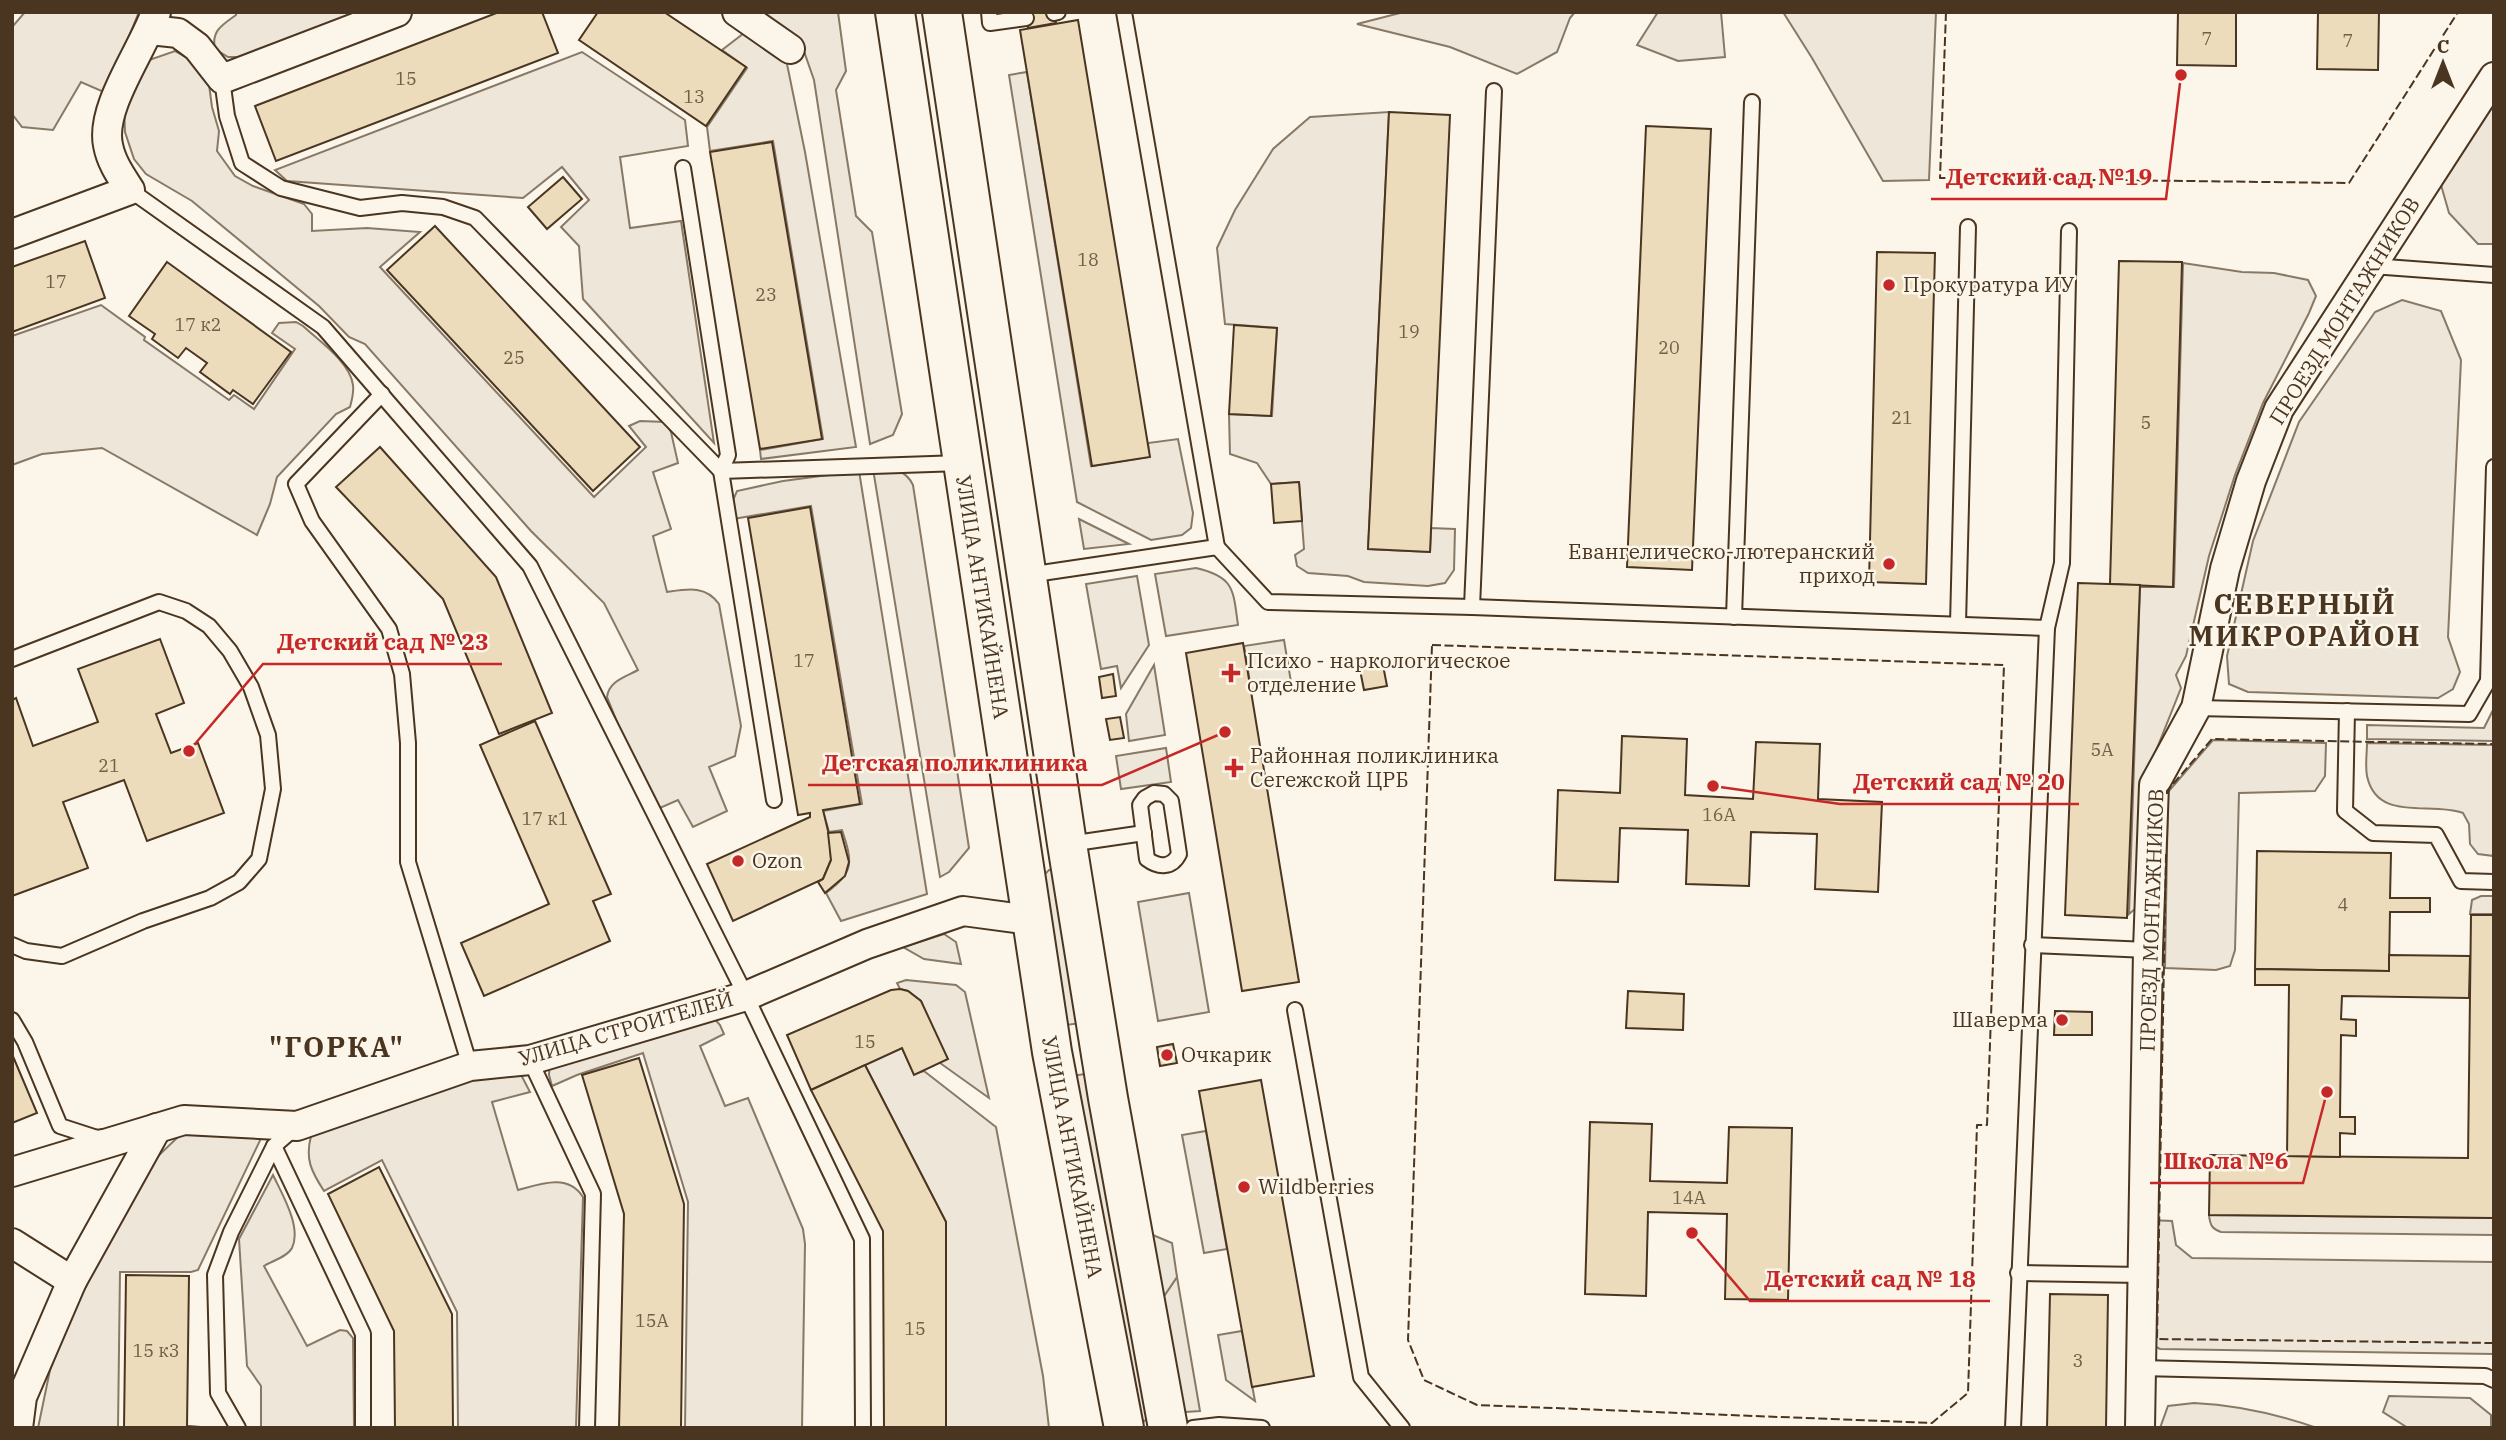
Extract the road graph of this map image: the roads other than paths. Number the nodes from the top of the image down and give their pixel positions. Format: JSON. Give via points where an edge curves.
{"nodes":[{"id":1,"x":397,"y":12,"type":"edge"},
{"id":2,"x":737,"y":12,"type":"edge"},
{"id":3,"x":895,"y":12,"type":"edge"},
{"id":4,"x":942,"y":12,"type":"edge"},
{"id":5,"x":989,"y":12,"type":"edge"},
{"id":6,"x":1124,"y":12,"type":"edge"},
{"id":7,"x":1026,"y":18,"type":"dead end"},
{"id":8,"x":153,"y":21,"type":"edge"},
{"id":9,"x":790,"y":49,"type":"dead end"},
{"id":10,"x":2494,"y":77,"type":"edge"},
{"id":11,"x":222,"y":79,"type":"junction"},
{"id":12,"x":1494,"y":91,"type":"dead end"},
{"id":13,"x":1752,"y":102,"type":"dead end"},
{"id":14,"x":683,"y":168,"type":"dead end"},
{"id":15,"x":130,"y":190,"type":"junction"},
{"id":16,"x":1968,"y":227,"type":"dead end"},
{"id":17,"x":2069,"y":231,"type":"dead end"},
{"id":18,"x":12,"y":234,"type":"edge"},
{"id":19,"x":2372,"y":266,"type":"junction"},
{"id":20,"x":2494,"y":275,"type":"edge"},
{"id":21,"x":382,"y":394,"type":"junction"},
{"id":22,"x":962,"y":463,"type":"junction"},
{"id":23,"x":2494,"y":467,"type":"edge"},
{"id":24,"x":721,"y":471,"type":"junction"},
{"id":25,"x":1217,"y":547,"type":"junction"},
{"id":26,"x":1026,"y":576,"type":"junction"},
{"id":27,"x":1472,"y":607,"type":"junction"},
{"id":28,"x":1734,"y":617,"type":"junction"},
{"id":29,"x":1958,"y":624,"type":"junction"},
{"id":30,"x":2047,"y":628,"type":"junction"},
{"id":31,"x":12,"y":659,"type":"edge"},
{"id":32,"x":2491,"y":681,"type":"edge"},
{"id":33,"x":2196,"y":708,"type":"junction"},
{"id":34,"x":2347,"y":711,"type":"junction"},
{"id":35,"x":774,"y":800,"type":"dead end"},
{"id":36,"x":1144,"y":833,"type":"junction"},
{"id":37,"x":1067,"y":844,"type":"junction"},
{"id":38,"x":1020,"y":850,"type":"junction"},
{"id":39,"x":2494,"y":882,"type":"edge"},
{"id":40,"x":1031,"y":920,"type":"junction"},
{"id":41,"x":12,"y":945,"type":"edge"},
{"id":42,"x":2032,"y":945,"type":"junction"},
{"id":43,"x":2148,"y":950,"type":"junction"},
{"id":44,"x":746,"y":996,"type":"junction"},
{"id":45,"x":1295,"y":1010,"type":"dead end"},
{"id":46,"x":12,"y":1020,"type":"edge"},
{"id":47,"x":530,"y":1060,"type":"junction"},
{"id":48,"x":470,"y":1066,"type":"junction"},
{"id":49,"x":297,"y":1126,"type":"junction"},
{"id":50,"x":157,"y":1128,"type":"junction"},
{"id":51,"x":274,"y":1146,"type":"junction"},
{"id":52,"x":12,"y":1172,"type":"edge"},
{"id":53,"x":12,"y":1243,"type":"edge"},
{"id":54,"x":2018,"y":1273,"type":"junction"},
{"id":55,"x":2142,"y":1275,"type":"junction"},
{"id":56,"x":72,"y":1280,"type":"junction"},
{"id":57,"x":2140,"y":1368,"type":"junction"},
{"id":58,"x":2494,"y":1380,"type":"edge"},
{"id":59,"x":18,"y":1428,"type":"edge"},
{"id":60,"x":238,"y":1428,"type":"edge"},
{"id":61,"x":363,"y":1428,"type":"edge"},
{"id":62,"x":587,"y":1428,"type":"edge"},
{"id":63,"x":863,"y":1428,"type":"edge"},
{"id":64,"x":1124,"y":1428,"type":"edge"},
{"id":65,"x":1168,"y":1428,"type":"edge"},
{"id":66,"x":1193,"y":1428,"type":"edge"},
{"id":67,"x":1262,"y":1428,"type":"edge"},
{"id":68,"x":1402,"y":1428,"type":"edge"},
{"id":69,"x":2013,"y":1428,"type":"edge"},
{"id":70,"x":2140,"y":1428,"type":"edge"}],
"edges":[{"from":1,"to":11,"type":"street"},
{"from":2,"to":9,"type":"street"},
{"from":3,"to":22,"type":"street","name":"УЛИЦА АНТИКАЙНЕНА"},
{"from":4,"to":26,"type":"street"},
{"from":5,"to":7,"type":"lane","via":[[990,23]]},
{"from":6,"to":25,"type":"lane"},
{"from":8,"to":11,"type":"street","via":[[197,47]]},
{"from":8,"to":15,"type":"street","via":[[110,110],[107,144]]},
{"from":10,"to":19,"type":"street","name":"ПРОЕЗД МОНТАЖНИКОВ"},
{"from":11,"to":24,"type":"lane","via":[[227,116],[242,163],[281,188],[323,200],[360,208],[402,203],[475,218]]},
{"from":12,"to":27,"type":"lane"},
{"from":13,"to":28,"type":"lane"},
{"from":14,"to":24,"type":"lane","via":[[728,455]]},
{"from":15,"to":18,"type":"street"},
{"from":15,"to":21,"type":"lane","via":[[323,327]]},
{"from":16,"to":29,"type":"lane"},
{"from":17,"to":30,"type":"lane","via":[[2062,563]]},
{"from":19,"to":20,"type":"lane"},
{"from":19,"to":33,"type":"street","name":"ПРОЕЗД МОНТАЖНИКОВ","via":[[2279,409],[2251,481],[2225,569]]},
{"from":21,"to":44,"type":"lane","via":[[530,566]]},
{"from":21,"to":48,"type":"lane","via":[[296,484],[312,521],[389,629],[402,674],[408,743],[408,862]]},
{"from":22,"to":24,"type":"lane"},
{"from":22,"to":38,"type":"street","name":"УЛИЦА АНТИКАЙНЕНА"},
{"from":23,"to":32,"type":"lane"},
{"from":24,"to":35,"type":"lane"},
{"from":25,"to":26,"type":"lane"},
{"from":25,"to":27,"type":"lane","via":[[1268,602]]},
{"from":26,"to":37,"type":"street"},
{"from":27,"to":28,"type":"lane"},
{"from":28,"to":29,"type":"lane"},
{"from":29,"to":30,"type":"lane"},
{"from":30,"to":42,"type":"lane"},
{"from":31,"to":41,"type":"lane","via":[[159,602],[186,611],[209,626],[251,687],[268,736],[273,789],[259,859],[239,882],[210,898],[142,920],[62,956]]},
{"from":32,"to":34,"type":"lane","via":[[2469,714]]},
{"from":33,"to":34,"type":"lane"},
{"from":33,"to":43,"type":"street","name":"ПРОЕЗД МОНТАЖНИКОВ","via":[[2154,785]]},
{"from":34,"to":39,"type":"lane","via":[[2345,811],[2373,833],[2436,835],[2461,881]]},
{"from":36,"to":36,"type":"lane","via":[[1147,859],[1155,865],[1175,862],[1179,854],[1171,801],[1164,794],[1145,797],[1140,805]]},
{"from":36,"to":37,"type":"lane"},
{"from":37,"to":38,"type":"street"},
{"from":37,"to":65,"type":"street"},
{"from":38,"to":40,"type":"street","name":"УЛИЦА АНТИКАЙНЕНА"},
{"from":40,"to":44,"type":"street","name":"УЛИЦА СТРОИТЕЛЕЙ","via":[[963,911],[867,944]]},
{"from":40,"to":64,"type":"street","name":"УЛИЦА АНТИКАЙНЕНА"},
{"from":42,"to":43,"type":"lane"},
{"from":42,"to":54,"type":"lane"},
{"from":43,"to":55,"type":"street","name":"ПРОЕЗД МОНТАЖНИКОВ"},
{"from":44,"to":47,"type":"street","name":"УЛИЦА СТРОИТЕЛЕЙ"},
{"from":44,"to":63,"type":"lane","via":[[862,1239]]},
{"from":45,"to":68,"type":"lane","via":[[1361,1377]]},
{"from":46,"to":50,"type":"lane","via":[[26,1042],[60,1126],[97,1138]]},
{"from":47,"to":48,"type":"street","name":"УЛИЦА СТРОИТЕЛЕЙ"},
{"from":47,"to":62,"type":"lane","via":[[593,1194]]},
{"from":48,"to":49,"type":"street","name":"УЛИЦА СТРОИТЕЛЕЙ"},
{"from":49,"to":50,"type":"street","name":"УЛИЦА СТРОИТЕЛЕЙ","via":[[184,1120]]},
{"from":49,"to":51,"type":"lane"},
{"from":50,"to":52,"type":"street","name":"УЛИЦА СТРОИТЕЛЕЙ"},
{"from":50,"to":56,"type":"street"},
{"from":51,"to":60,"type":"lane","via":[[215,1275],[218,1393]]},
{"from":51,"to":61,"type":"lane","via":[[363,1334]]},
{"from":53,"to":56,"type":"street"},
{"from":54,"to":55,"type":"lane"},
{"from":54,"to":69,"type":"lane"},
{"from":55,"to":57,"type":"street","name":"ПРОЕЗД МОНТАЖНИКОВ"},
{"from":56,"to":59,"type":"street","via":[[22,1397]]},
{"from":57,"to":58,"type":"lane","via":[[2485,1376]]},
{"from":57,"to":70,"type":"street","name":"ПРОЕЗД МОНТАЖНИКОВ"},
{"from":66,"to":67,"type":"lane"}]}
